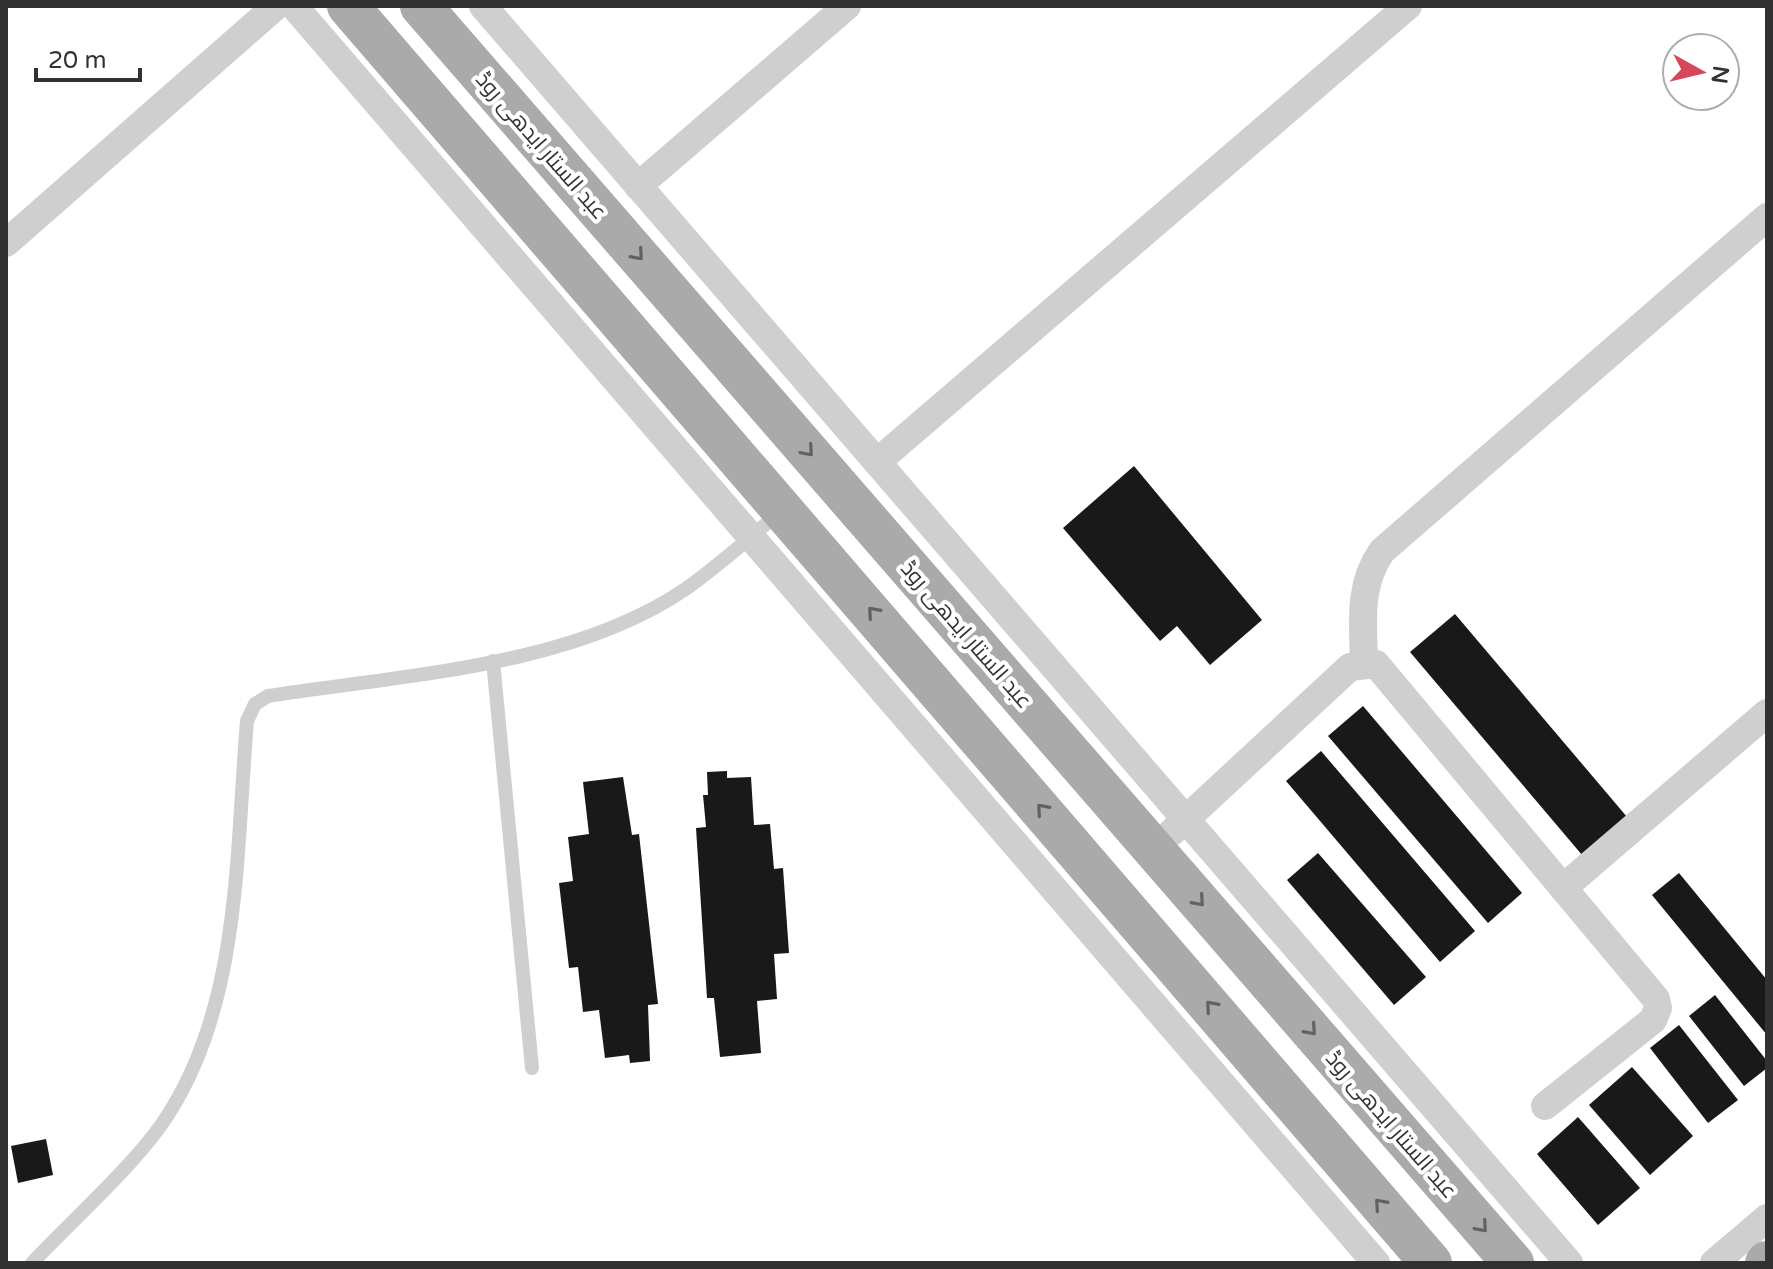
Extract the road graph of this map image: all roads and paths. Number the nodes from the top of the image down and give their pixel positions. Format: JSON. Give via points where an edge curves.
{"nodes":[{"id":1,"x":276,"y":6,"type":"edge"},
{"id":2,"x":294,"y":6,"type":"edge"},
{"id":3,"x":348,"y":6,"type":"edge"},
{"id":4,"x":421,"y":6,"type":"edge"},
{"id":5,"x":483,"y":6,"type":"edge"},
{"id":6,"x":847,"y":6,"type":"edge"},
{"id":7,"x":1408,"y":6,"type":"edge"},
{"id":8,"x":638,"y":186,"type":"junction"},
{"id":9,"x":1767,"y":217,"type":"edge"},
{"id":10,"x":6,"y":243,"type":"edge"},
{"id":11,"x":877,"y":462,"type":"junction"},
{"id":12,"x":784,"y":508,"type":"junction"},
{"id":13,"x":750,"y":536,"type":"junction"},
{"id":14,"x":493,"y":661,"type":"junction"},
{"id":15,"x":1364,"y":663,"type":"junction"},
{"id":16,"x":1767,"y":713,"type":"edge"},
{"id":17,"x":1185,"y":819,"type":"junction"},
{"id":18,"x":1154,"y":849,"type":"junction"},
{"id":19,"x":1563,"y":888,"type":"junction"},
{"id":20,"x":532,"y":1068,"type":"dead end"},
{"id":21,"x":1545,"y":1106,"type":"dead end"},
{"id":22,"x":1767,"y":1218,"type":"edge"},
{"id":23,"x":32,"y":1263,"type":"edge"},
{"id":24,"x":1376,"y":1263,"type":"edge"},
{"id":25,"x":1431,"y":1263,"type":"edge"},
{"id":26,"x":1513,"y":1263,"type":"edge"},
{"id":27,"x":1569,"y":1263,"type":"edge"},
{"id":28,"x":1714,"y":1263,"type":"edge"}],
"edges":[{"from":1,"to":10,"type":"street"},
{"from":2,"to":13,"type":"street"},
{"from":3,"to":12,"type":"main road"},
{"from":4,"to":18,"type":"main road","name":"عبد الستار ایدھی روڈ","one_way":true},
{"from":5,"to":8,"type":"street"},
{"from":6,"to":8,"type":"street"},
{"from":7,"to":11,"type":"street"},
{"from":8,"to":11,"type":"street"},
{"from":9,"to":15,"type":"street","via":[[1382,551],[1368,571],[1363,597]]},
{"from":11,"to":17,"type":"street"},
{"from":12,"to":13,"type":"lane"},
{"from":25,"to":12,"type":"main road","one_way":true},
{"from":13,"to":14,"type":"lane","via":[[686,588],[629,620],[540,653]]},
{"from":13,"to":24,"type":"street"},
{"from":14,"to":20,"type":"lane"},
{"from":14,"to":23,"type":"lane","via":[[268,696],[255,704],[247,721],[223,971],[197,1056],[171,1111]]},
{"from":15,"to":17,"type":"street","via":[[1350,667]]},
{"from":15,"to":19,"type":"street","via":[[1376,664]]},
{"from":16,"to":19,"type":"street"},
{"from":17,"to":18,"type":"street"},
{"from":17,"to":27,"type":"street"},
{"from":18,"to":26,"type":"main road","name":"عبد الستار ایدھی روڈ","one_way":true},
{"from":19,"to":21,"type":"street","via":[[1656,999],[1658,1008],[1653,1020]]},
{"from":22,"to":28,"type":"street"}]}
